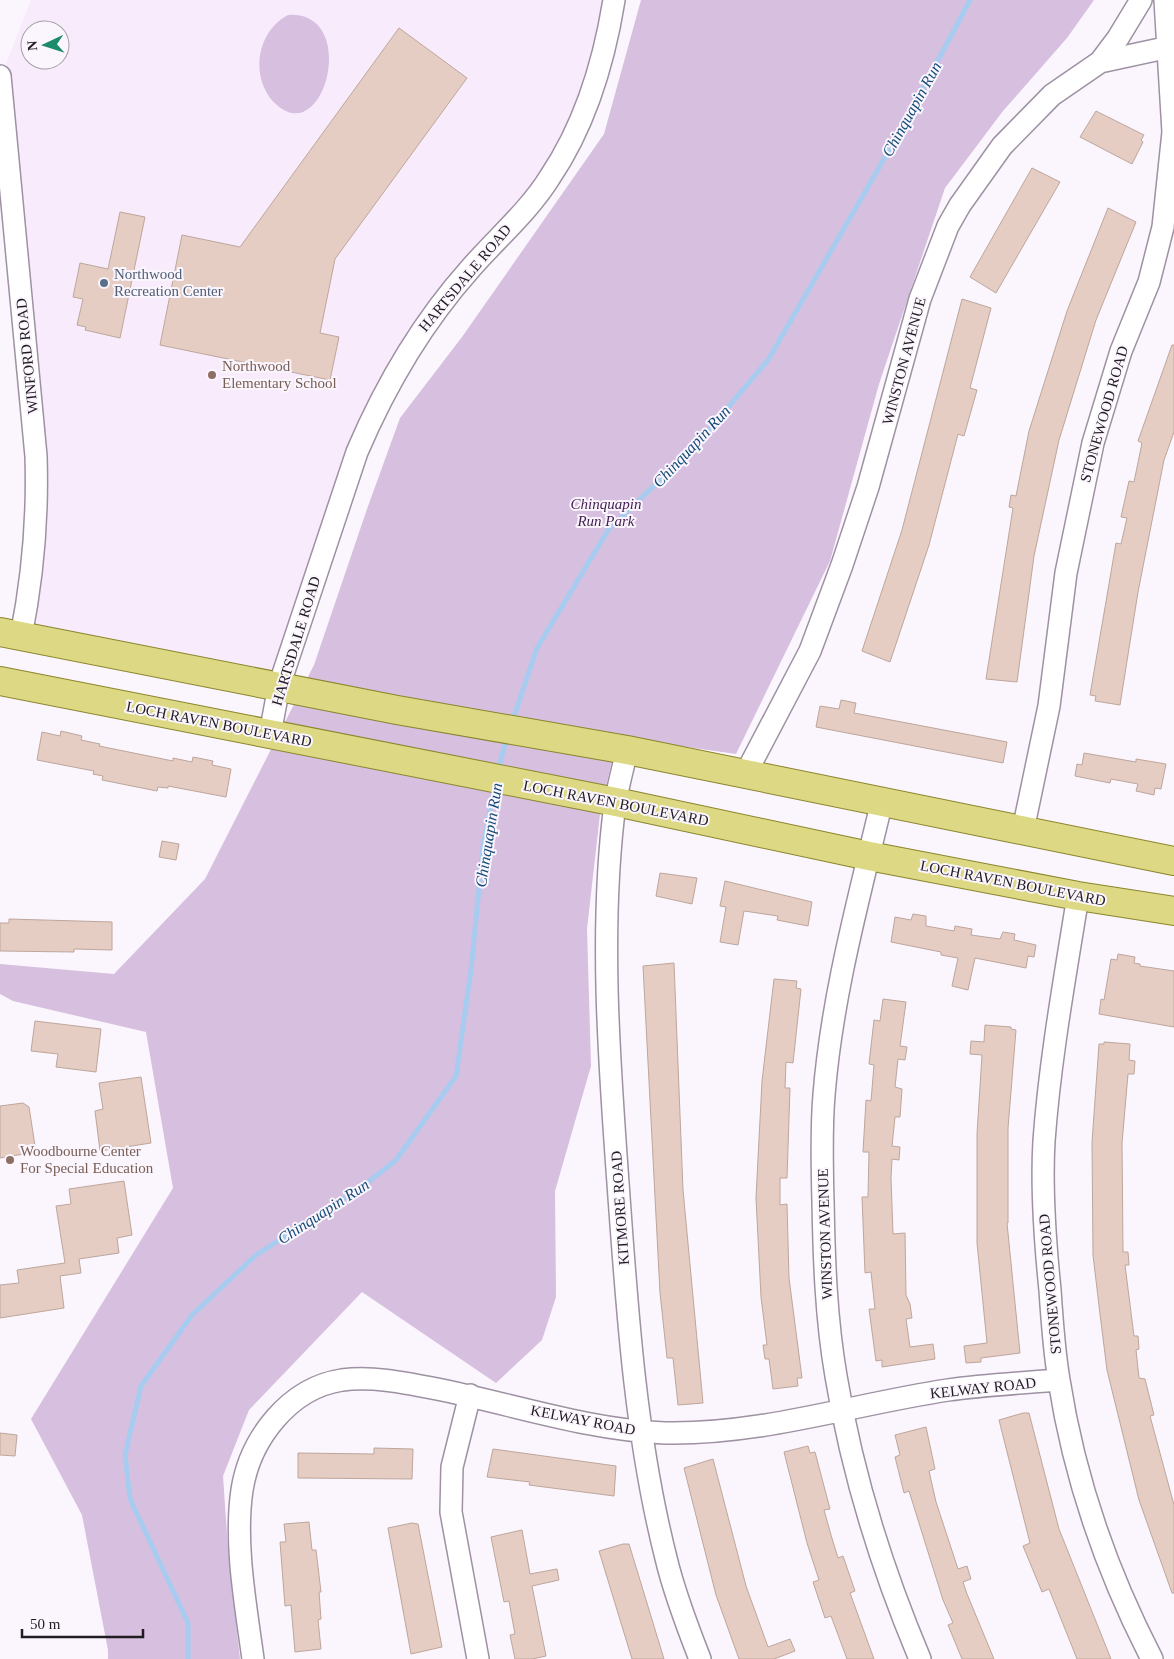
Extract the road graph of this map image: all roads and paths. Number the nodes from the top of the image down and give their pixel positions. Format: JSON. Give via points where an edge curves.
{"nodes":[{"id":1,"x":614,"y":0,"type":"edge"},
{"id":2,"x":1141,"y":0,"type":"edge"},
{"id":3,"x":1164,"y":0,"type":"edge"},
{"id":4,"x":1170,"y":47,"type":"edge"},
{"id":5,"x":1100,"y":62,"type":"junction"},
{"id":6,"x":0,"y":76,"type":"edge"},
{"id":7,"x":10,"y":634,"type":"edge"},
{"id":8,"x":0,"y":681,"type":"edge"},
{"id":9,"x":279,"y":686,"type":"junction"},
{"id":10,"x":270,"y":734,"type":"junction"},
{"id":11,"x":627,"y":750,"type":"junction"},
{"id":12,"x":746,"y":774,"type":"junction"},
{"id":13,"x":882,"y":801,"type":"junction"},
{"id":14,"x":616,"y":802,"type":"junction"},
{"id":15,"x":1023,"y":830,"type":"junction"},
{"id":16,"x":869,"y":856,"type":"junction"},
{"id":17,"x":1174,"y":861,"type":"edge"},
{"id":18,"x":1078,"y":896,"type":"junction"},
{"id":19,"x":1174,"y":911,"type":"edge"},
{"id":20,"x":1058,"y":1380,"type":"junction"},
{"id":21,"x":470,"y":1396,"type":"junction"},
{"id":22,"x":843,"y":1411,"type":"junction"},
{"id":23,"x":642,"y":1432,"type":"junction"},
{"id":24,"x":253,"y":1659,"type":"edge"},
{"id":25,"x":478,"y":1659,"type":"edge"},
{"id":26,"x":700,"y":1659,"type":"edge"},
{"id":27,"x":920,"y":1659,"type":"edge"},
{"id":28,"x":1152,"y":1659,"type":"edge"}],
"edges":[{"from":1,"to":9,"type":"street","name":"HARTSDALE ROAD","via":[[594,86],[572,138],[550,178],[432,314],[371,418]]},
{"from":2,"to":5,"type":"street","name":"WINSTON AVENUE"},
{"from":3,"to":4,"type":"street","name":"STONEWOOD ROAD"},
{"from":4,"to":5,"type":"street"},
{"from":4,"to":15,"type":"street","name":"STONEWOOD ROAD","via":[[1174,132],[1163,227],[1149,282],[1120,351],[1091,449],[1069,553],[1049,706]]},
{"from":5,"to":12,"type":"street","name":"WINSTON AVENUE","via":[[1052,95],[1013,134],[986,167],[948,226],[920,299],[868,486],[836,582],[810,651]]},
{"from":6,"to":7,"type":"street","name":"WINFORD ROAD","via":[[36,456],[38,508],[34,552]]},
{"from":7,"to":9,"type":"main road"},
{"from":8,"to":10,"type":"main road","name":"LOCH RAVEN BOULEVARD"},
{"from":9,"to":10,"type":"street","name":"HARTSDALE ROAD"},
{"from":9,"to":11,"type":"main road"},
{"from":10,"to":14,"type":"main road","name":"LOCH RAVEN BOULEVARD"},
{"from":11,"to":12,"type":"main road"},
{"from":11,"to":14,"type":"street","name":"KITMORE ROAD"},
{"from":12,"to":13,"type":"main road"},
{"from":13,"to":15,"type":"main road"},
{"from":13,"to":16,"type":"street","name":"WINSTON AVENUE"},
{"from":14,"to":16,"type":"main road","name":"LOCH RAVEN BOULEVARD"},
{"from":14,"to":23,"type":"street","name":"KITMORE ROAD","via":[[609,864],[609,1021],[628,1331]]},
{"from":15,"to":17,"type":"main road"},
{"from":16,"to":18,"type":"main road","name":"LOCH RAVEN BOULEVARD"},
{"from":16,"to":22,"type":"street","name":"WINSTON AVENUE","via":[[840,979],[824,1094],[824,1269]]},
{"from":18,"to":19,"type":"main road","name":"LOCH RAVEN BOULEVARD"},
{"from":18,"to":20,"type":"street","name":"STONEWOOD ROAD","via":[[1044,1142],[1046,1259]]},
{"from":20,"to":22,"type":"street","name":"KELWAY ROAD","via":[[948,1390]]},
{"from":20,"to":28,"type":"street","name":"STONEWOOD ROAD","via":[[1089,1504],[1120,1590]]},
{"from":21,"to":23,"type":"street","name":"KELWAY ROAD"},
{"from":21,"to":24,"type":"street","name":"KELWAY ROAD","via":[[369,1379],[340,1380],[300,1396],[287,1405],[272,1423],[248,1466],[242,1489],[240,1537]]},
{"from":21,"to":25,"type":"street","via":[[452,1467],[451,1512]]},
{"from":22,"to":23,"type":"street","name":"KELWAY ROAD","via":[[749,1427]]},
{"from":22,"to":27,"type":"street","name":"WINSTON AVENUE","via":[[882,1558]]},
{"from":23,"to":26,"type":"street","name":"KITMORE ROAD","via":[[666,1561]]}]}
